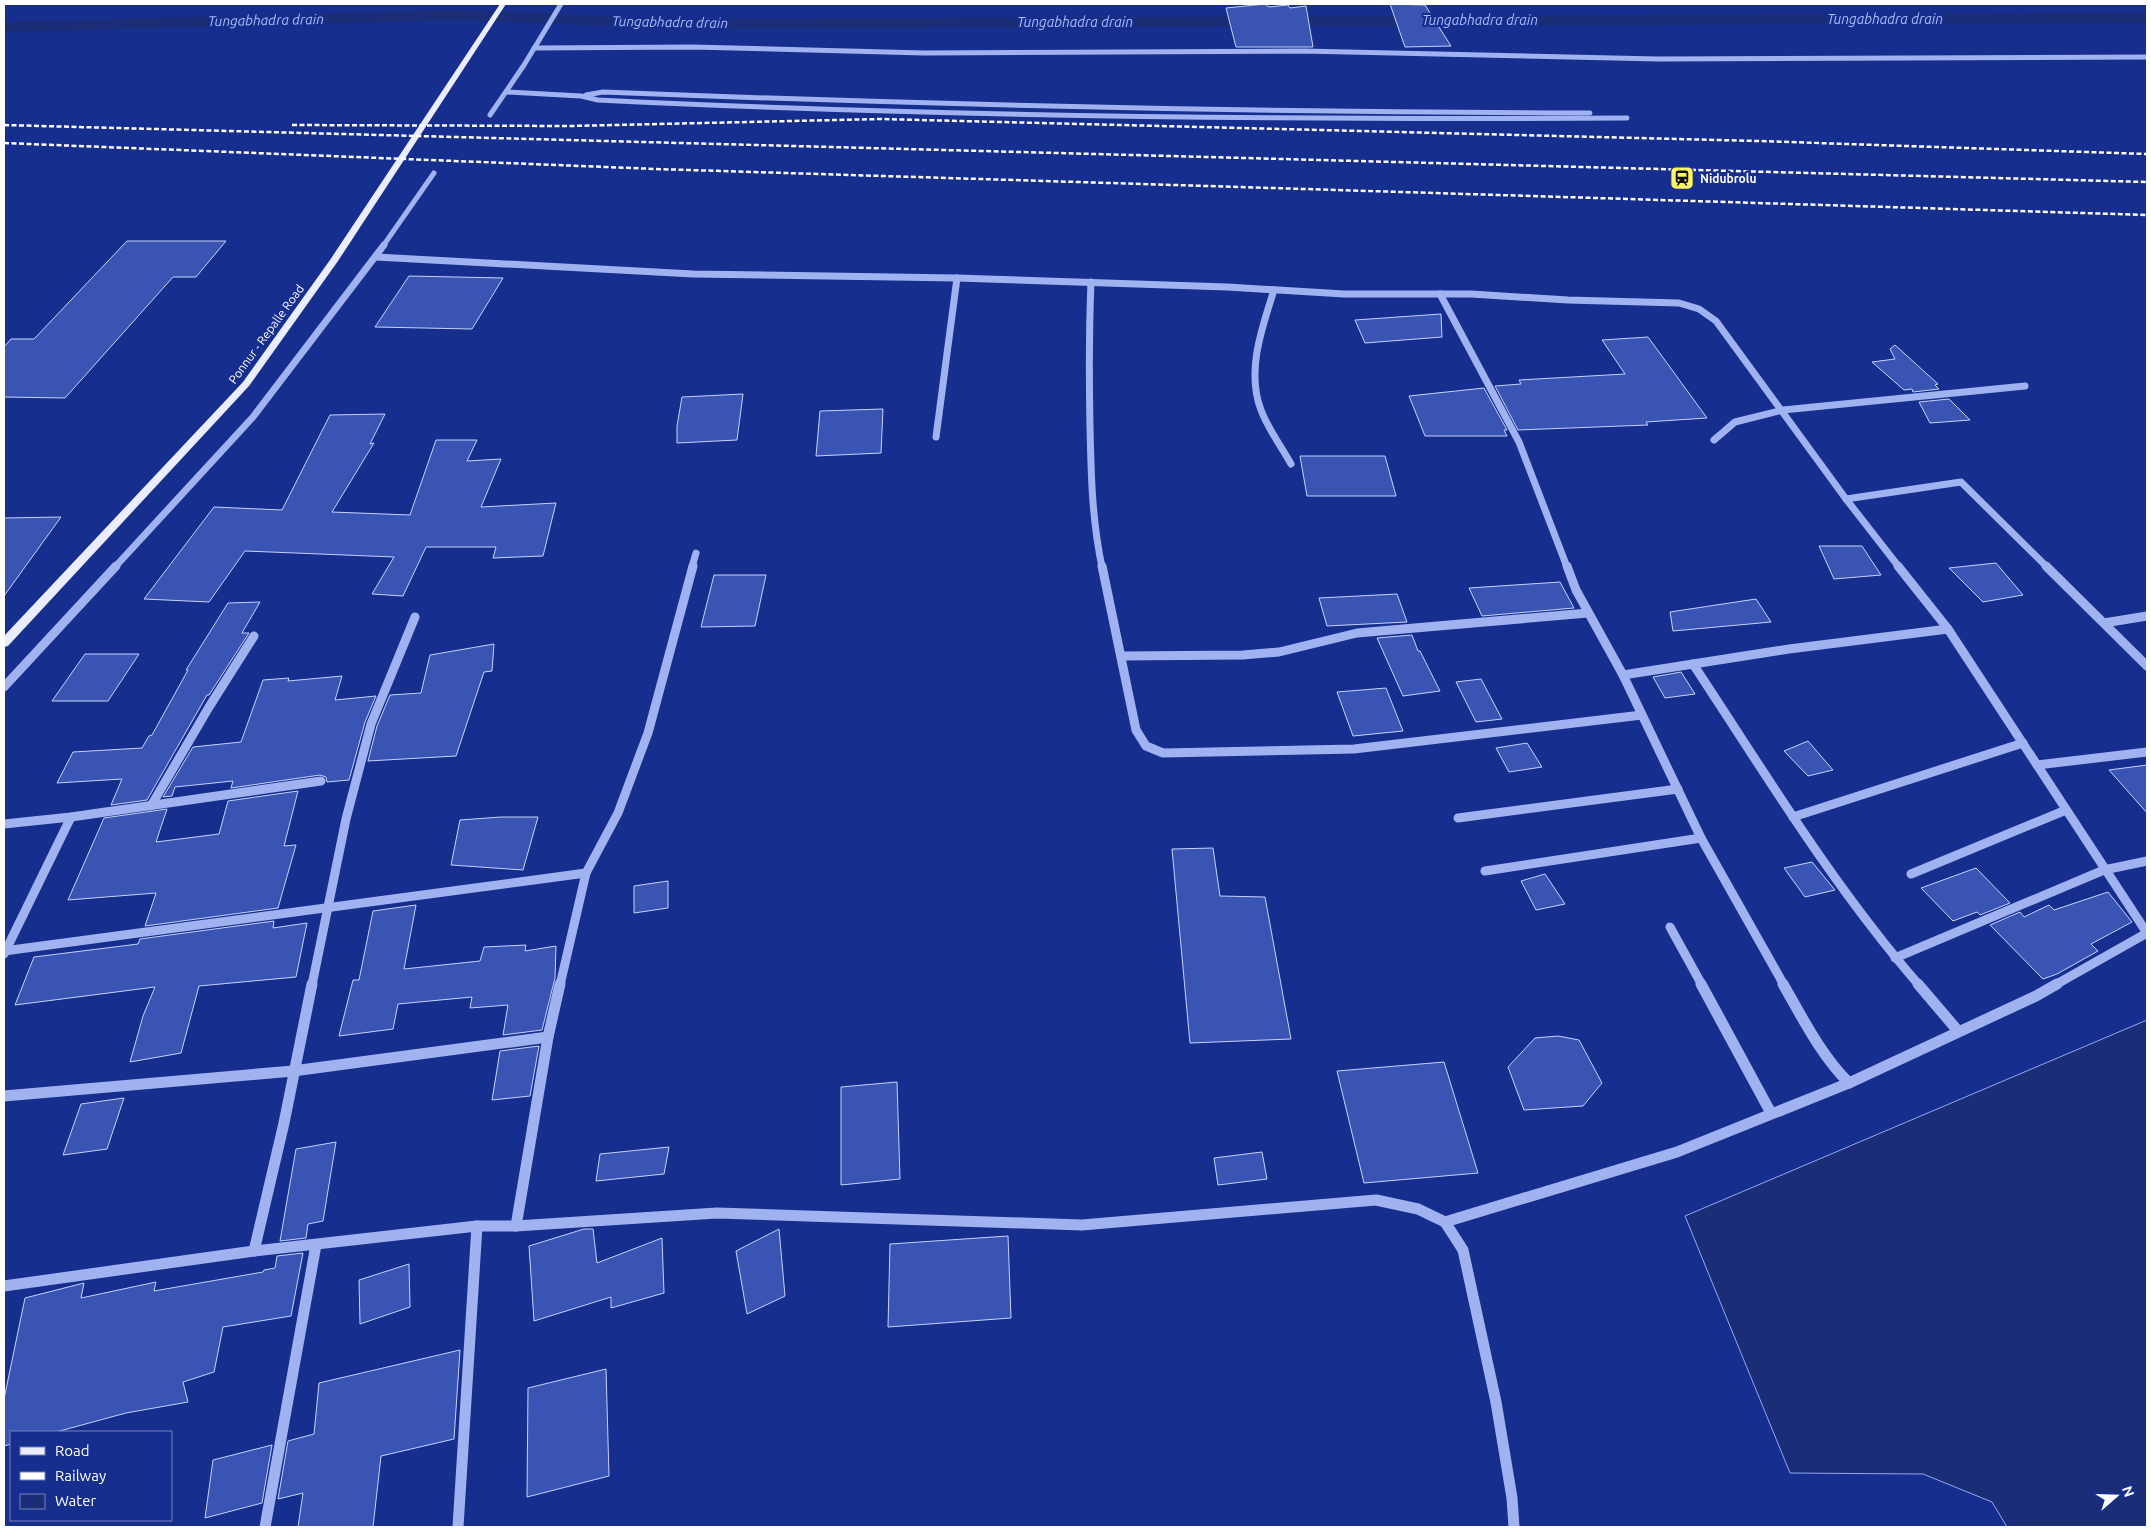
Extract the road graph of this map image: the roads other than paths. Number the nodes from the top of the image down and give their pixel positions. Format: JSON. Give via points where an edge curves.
{"nodes":[{"id":1,"x":503,"y":4,"type":"edge"},
{"id":2,"x":561,"y":4,"type":"edge"},
{"id":3,"x":534,"y":48,"type":"junction"},
{"id":4,"x":2147,"y":56,"type":"edge"},
{"id":5,"x":506,"y":92,"type":"junction"},
{"id":6,"x":581,"y":96,"type":"junction"},
{"id":7,"x":750,"y":98,"type":"junction"},
{"id":8,"x":907,"y":101,"type":"junction"},
{"id":9,"x":1065,"y":106,"type":"junction"},
{"id":10,"x":744,"y":108,"type":"junction"},
{"id":11,"x":902,"y":112,"type":"junction"},
{"id":12,"x":1355,"y":112,"type":"junction"},
{"id":13,"x":490,"y":114,"type":"dead end"},
{"id":14,"x":1062,"y":116,"type":"junction"},
{"id":15,"x":1356,"y":120,"type":"junction"},
{"id":16,"x":434,"y":173,"type":"dead end"},
{"id":17,"x":376,"y":257,"type":"junction"},
{"id":18,"x":958,"y":278,"type":"junction"},
{"id":19,"x":1091,"y":282,"type":"junction"},
{"id":20,"x":1274,"y":290,"type":"junction"},
{"id":21,"x":1440,"y":294,"type":"junction"},
{"id":22,"x":2025,"y":386,"type":"dead end"},
{"id":23,"x":1783,"y":410,"type":"junction"},
{"id":24,"x":936,"y":437,"type":"dead end"},
{"id":25,"x":1714,"y":440,"type":"dead end"},
{"id":26,"x":1291,"y":464,"type":"dead end"},
{"id":27,"x":1846,"y":499,"type":"junction"},
{"id":28,"x":696,"y":553,"type":"dead end"},
{"id":29,"x":1588,"y":613,"type":"junction"},
{"id":30,"x":2147,"y":616,"type":"edge"},
{"id":31,"x":415,"y":617,"type":"dead end"},
{"id":32,"x":2104,"y":623,"type":"junction"},
{"id":33,"x":1948,"y":629,"type":"junction"},
{"id":34,"x":254,"y":636,"type":"dead end"},
{"id":35,"x":4,"y":642,"type":"edge"},
{"id":36,"x":1121,"y":656,"type":"junction"},
{"id":37,"x":1693,"y":664,"type":"junction"},
{"id":38,"x":2147,"y":666,"type":"edge"},
{"id":39,"x":1623,"y":675,"type":"junction"},
{"id":40,"x":4,"y":687,"type":"edge"},
{"id":41,"x":1642,"y":715,"type":"junction"},
{"id":42,"x":2023,"y":743,"type":"junction"},
{"id":43,"x":2147,"y":752,"type":"edge"},
{"id":44,"x":2036,"y":765,"type":"junction"},
{"id":45,"x":321,"y":781,"type":"dead end"},
{"id":46,"x":1678,"y":789,"type":"junction"},
{"id":47,"x":151,"y":806,"type":"junction"},
{"id":48,"x":2066,"y":810,"type":"junction"},
{"id":49,"x":71,"y":817,"type":"junction"},
{"id":50,"x":1793,"y":817,"type":"junction"},
{"id":51,"x":1458,"y":818,"type":"dead end"},
{"id":52,"x":4,"y":824,"type":"edge"},
{"id":53,"x":1701,"y":838,"type":"junction"},
{"id":54,"x":2147,"y":861,"type":"edge"},
{"id":55,"x":2104,"y":870,"type":"junction"},
{"id":56,"x":1485,"y":871,"type":"dead end"},
{"id":57,"x":586,"y":873,"type":"junction"},
{"id":58,"x":1911,"y":874,"type":"dead end"},
{"id":59,"x":329,"y":906,"type":"junction"},
{"id":60,"x":1670,"y":927,"type":"dead end"},
{"id":61,"x":2147,"y":933,"type":"edge"},
{"id":62,"x":5,"y":952,"type":"edge"},
{"id":63,"x":1895,"y":958,"type":"junction"},
{"id":64,"x":1958,"y":1031,"type":"junction"},
{"id":65,"x":548,"y":1037,"type":"junction"},
{"id":66,"x":293,"y":1071,"type":"junction"},
{"id":67,"x":1849,"y":1083,"type":"junction"},
{"id":68,"x":4,"y":1096,"type":"edge"},
{"id":69,"x":1772,"y":1113,"type":"junction"},
{"id":70,"x":1445,"y":1222,"type":"junction"},
{"id":71,"x":477,"y":1226,"type":"junction"},
{"id":72,"x":516,"y":1226,"type":"junction"},
{"id":73,"x":316,"y":1245,"type":"junction"},
{"id":74,"x":254,"y":1251,"type":"junction"},
{"id":75,"x":4,"y":1286,"type":"edge"},
{"id":76,"x":264,"y":1527,"type":"edge"},
{"id":77,"x":458,"y":1527,"type":"edge"},
{"id":78,"x":1514,"y":1527,"type":"edge"}],
"edges":[{"from":1,"to":35,"type":"main road","name":"Ponnur - Repalle Road","via":[[334,261],[246,384]]},
{"from":2,"to":3,"type":"street"},
{"from":3,"to":4,"type":"street","via":[[692,47],[924,53],[1303,51],[1658,59]]},
{"from":3,"to":5,"type":"street"},
{"from":5,"to":6,"type":"street"},
{"from":5,"to":13,"type":"street"},
{"from":6,"to":7,"type":"street","via":[[603,92]]},
{"from":6,"to":10,"type":"street","via":[[598,100]]},
{"from":7,"to":8,"type":"street"},
{"from":7,"to":10,"type":"street"},
{"from":8,"to":9,"type":"street"},
{"from":8,"to":11,"type":"street"},
{"from":9,"to":12,"type":"street"},
{"from":9,"to":14,"type":"street"},
{"from":10,"to":11,"type":"street"},
{"from":11,"to":14,"type":"street"},
{"from":12,"to":15,"type":"street"},
{"from":12,"to":15,"type":"street","via":[[1518,111],[1623,114],[1628,117]]},
{"from":14,"to":15,"type":"street"},
{"from":16,"to":17,"type":"street"},
{"from":17,"to":18,"type":"street","via":[[693,274]]},
{"from":17,"to":40,"type":"street","via":[[253,417]]},
{"from":18,"to":19,"type":"street"},
{"from":18,"to":24,"type":"street"},
{"from":19,"to":20,"type":"street"},
{"from":19,"to":36,"type":"street","via":[[1088,346],[1092,491],[1097,543]]},
{"from":20,"to":21,"type":"street"},
{"from":20,"to":26,"type":"street","via":[[1260,338],[1255,384],[1261,409]]},
{"from":21,"to":23,"type":"street","via":[[1695,306],[1705,310],[1716,321]]},
{"from":21,"to":29,"type":"street","via":[[1519,442],[1576,590]]},
{"from":22,"to":23,"type":"street"},
{"from":23,"to":25,"type":"street","via":[[1735,422]]},
{"from":23,"to":27,"type":"street"},
{"from":27,"to":32,"type":"street","via":[[1961,482]]},
{"from":27,"to":33,"type":"street"},
{"from":28,"to":57,"type":"street","via":[[648,733],[618,813]]},
{"from":29,"to":36,"type":"street","via":[[1357,633],[1279,652]]},
{"from":29,"to":39,"type":"street"},
{"from":30,"to":32,"type":"street"},
{"from":31,"to":59,"type":"street","via":[[371,724],[346,819]]},
{"from":32,"to":38,"type":"street"},
{"from":33,"to":37,"type":"street"},
{"from":33,"to":42,"type":"street"},
{"from":34,"to":47,"type":"street"},
{"from":36,"to":41,"type":"street","via":[[1136,730],[1146,746],[1163,753],[1354,749]]},
{"from":37,"to":39,"type":"street"},
{"from":37,"to":50,"type":"street"},
{"from":39,"to":41,"type":"street"},
{"from":41,"to":46,"type":"street"},
{"from":42,"to":44,"type":"street"},
{"from":42,"to":50,"type":"street"},
{"from":43,"to":44,"type":"street"},
{"from":44,"to":48,"type":"street"},
{"from":45,"to":47,"type":"street"},
{"from":46,"to":51,"type":"street"},
{"from":46,"to":53,"type":"street"},
{"from":47,"to":49,"type":"street"},
{"from":48,"to":55,"type":"street"},
{"from":48,"to":58,"type":"street"},
{"from":49,"to":52,"type":"street"},
{"from":49,"to":62,"type":"street"},
{"from":50,"to":63,"type":"street"},
{"from":53,"to":56,"type":"street"},
{"from":53,"to":67,"type":"street","via":[[1816,1042]]},
{"from":54,"to":55,"type":"street"},
{"from":55,"to":61,"type":"street"},
{"from":55,"to":63,"type":"street"},
{"from":57,"to":59,"type":"street"},
{"from":57,"to":65,"type":"street"},
{"from":59,"to":62,"type":"street"},
{"from":59,"to":66,"type":"street"},
{"from":60,"to":69,"type":"street"},
{"from":61,"to":64,"type":"street","via":[[2036,996]]},
{"from":63,"to":64,"type":"street"},
{"from":64,"to":67,"type":"street"},
{"from":65,"to":66,"type":"street"},
{"from":65,"to":72,"type":"street"},
{"from":66,"to":68,"type":"street"},
{"from":66,"to":74,"type":"street"},
{"from":67,"to":69,"type":"street"},
{"from":69,"to":70,"type":"street","via":[[1677,1152]]},
{"from":70,"to":72,"type":"street","via":[[1418,1209],[1376,1200],[1082,1225],[717,1213]]},
{"from":70,"to":78,"type":"street","via":[[1462,1250],[1496,1402]]},
{"from":71,"to":72,"type":"street"},
{"from":71,"to":73,"type":"street"},
{"from":71,"to":77,"type":"street"},
{"from":73,"to":74,"type":"street"},
{"from":73,"to":76,"type":"street"},
{"from":74,"to":75,"type":"street"}]}
